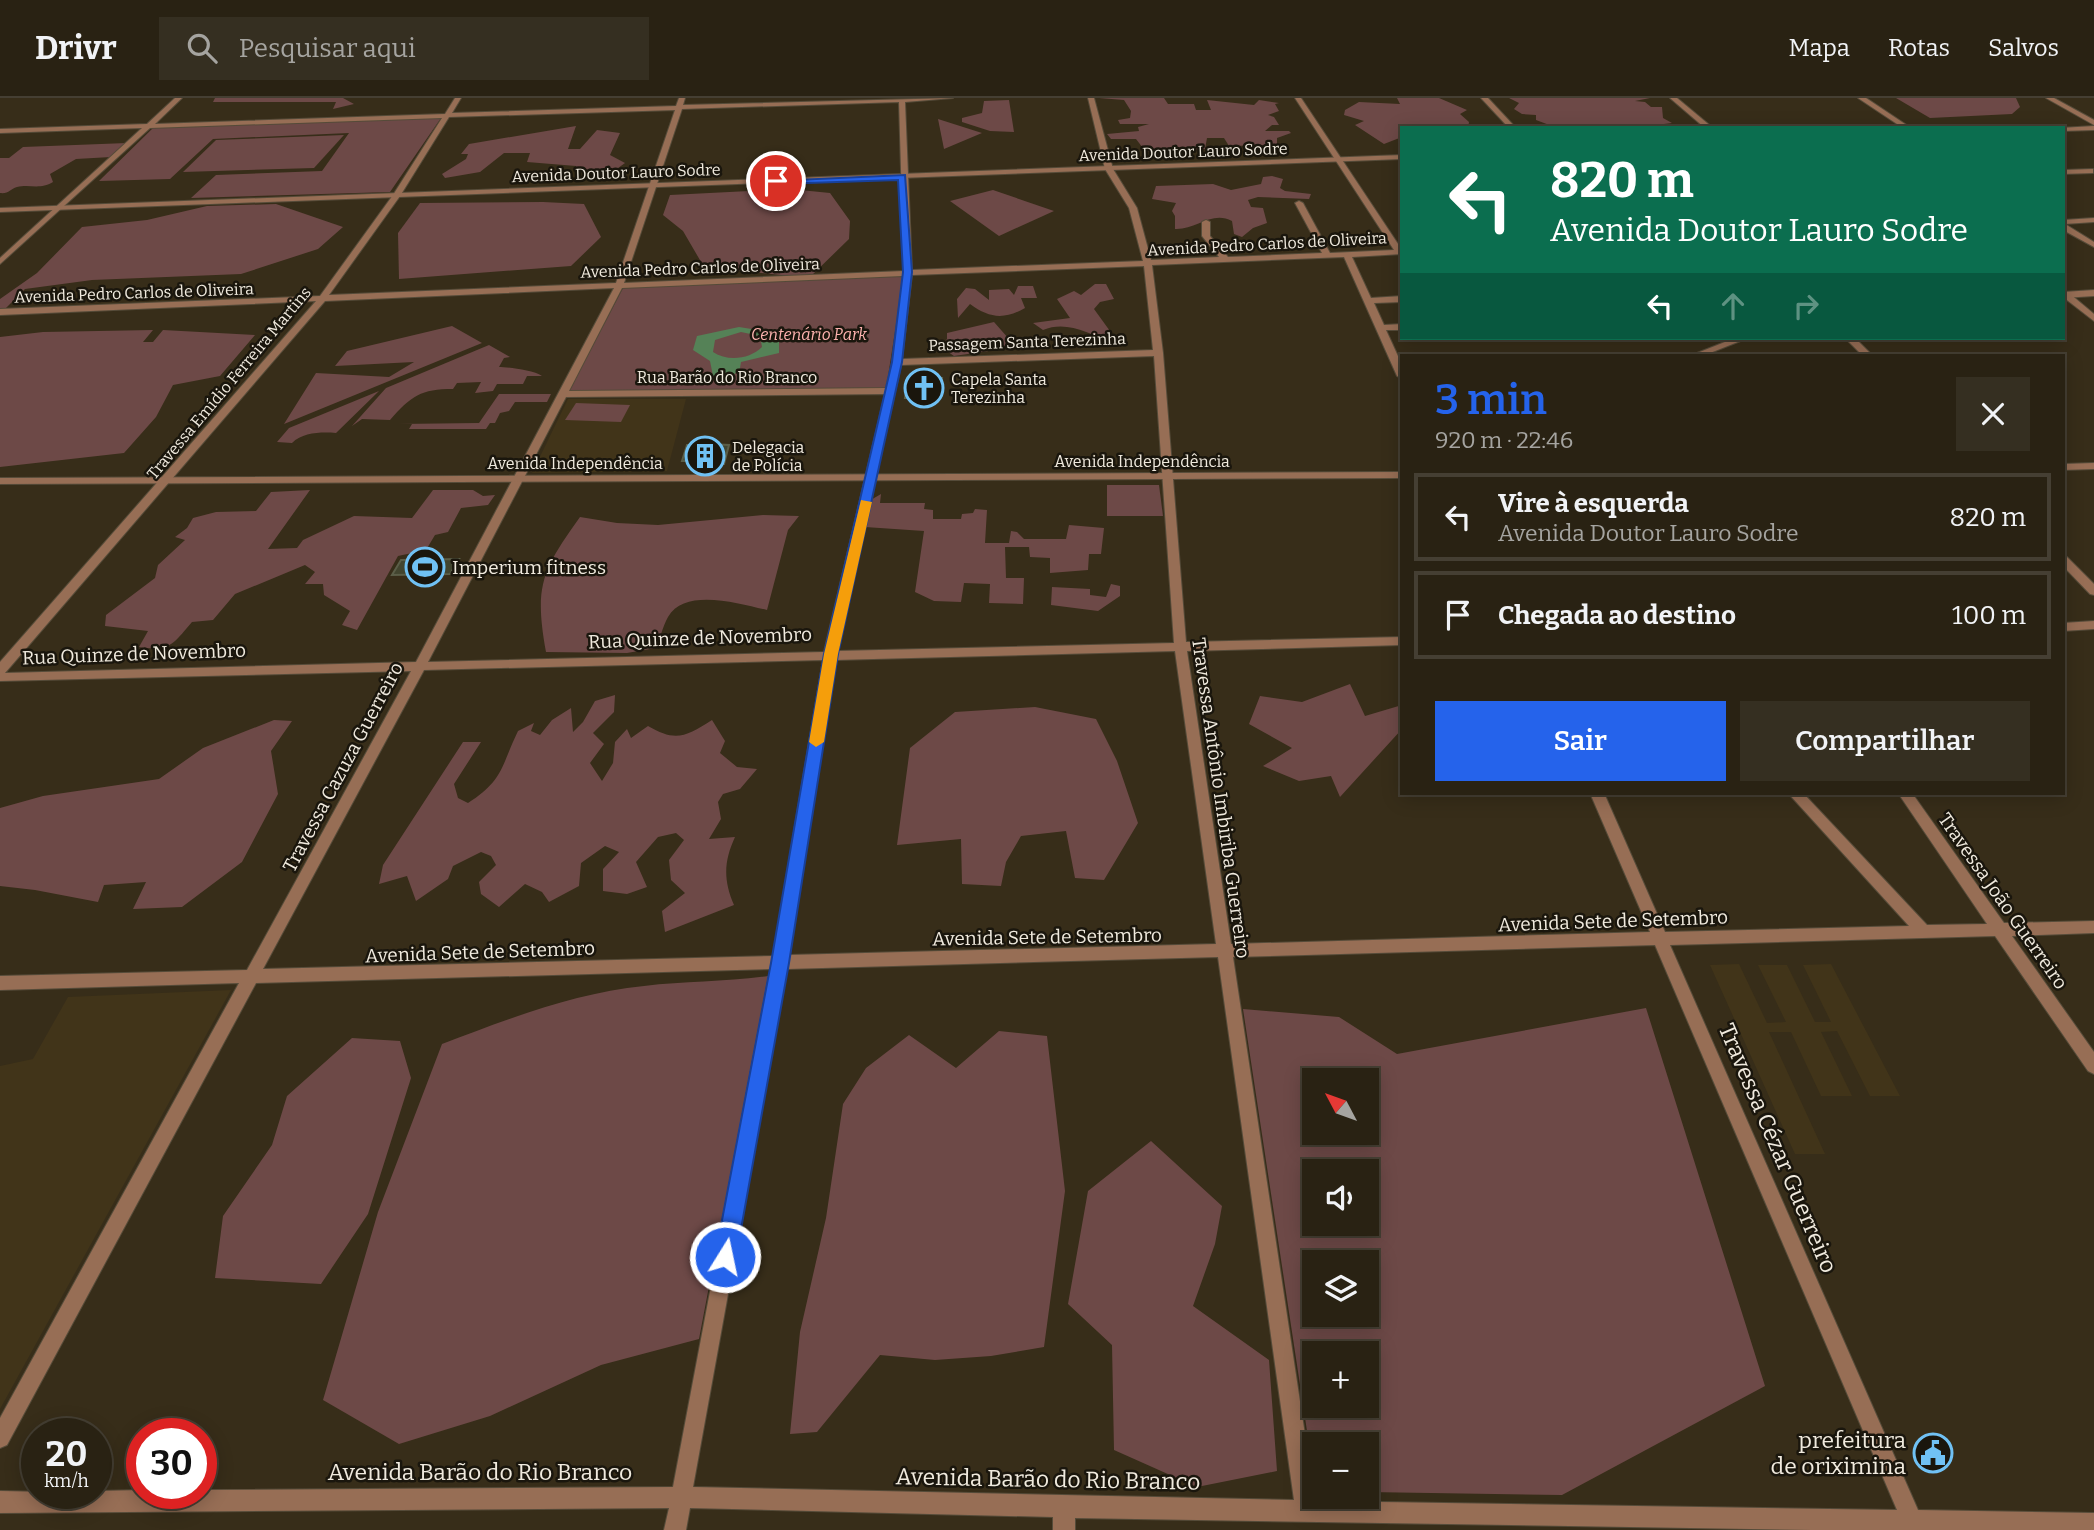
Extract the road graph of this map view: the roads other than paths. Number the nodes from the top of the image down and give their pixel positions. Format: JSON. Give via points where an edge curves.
{"nodes":[{"id":1,"x":179,"y":98,"type":"edge"},
{"id":2,"x":458,"y":98,"type":"edge"},
{"id":3,"x":682,"y":98,"type":"edge"},
{"id":4,"x":950,"y":98,"type":"edge"},
{"id":5,"x":1091,"y":98,"type":"edge"},
{"id":6,"x":1298,"y":98,"type":"edge"},
{"id":7,"x":1484,"y":98,"type":"edge"},
{"id":8,"x":1673,"y":98,"type":"edge"},
{"id":9,"x":1861,"y":98,"type":"edge"},
{"id":10,"x":2049,"y":98,"type":"edge"},
{"id":11,"x":902,"y":99,"type":"edge"},
{"id":12,"x":679,"y":107,"type":"junction"},
{"id":13,"x":447,"y":116,"type":"junction"},
{"id":14,"x":149,"y":125,"type":"junction"},
{"id":15,"x":2094,"y":125,"type":"edge"},
{"id":16,"x":1511,"y":126,"type":"edge"},
{"id":17,"x":1708,"y":126,"type":"edge"},
{"id":18,"x":1905,"y":126,"type":"edge"},
{"id":19,"x":2065,"y":129,"type":"edge"},
{"id":20,"x":0,"y":131,"type":"edge"},
{"id":21,"x":1400,"y":157,"type":"edge"},
{"id":22,"x":1339,"y":160,"type":"junction"},
{"id":23,"x":1110,"y":169,"type":"junction"},
{"id":24,"x":2093,"y":171,"type":"edge"},
{"id":25,"x":2065,"y":172,"type":"edge"},
{"id":26,"x":902,"y":177,"type":"junction"},
{"id":27,"x":650,"y":186,"type":"junction"},
{"id":28,"x":396,"y":195,"type":"junction"},
{"id":29,"x":1299,"y":203,"type":"dead end"},
{"id":30,"x":62,"y":207,"type":"junction"},
{"id":31,"x":0,"y":210,"type":"edge"},
{"id":32,"x":2094,"y":220,"type":"edge"},
{"id":33,"x":1206,"y":222,"type":"dead end"},
{"id":34,"x":2065,"y":224,"type":"edge"},
{"id":35,"x":2065,"y":225,"type":"edge"},
{"id":36,"x":2094,"y":245,"type":"edge"},
{"id":37,"x":1400,"y":252,"type":"edge"},
{"id":38,"x":1347,"y":254,"type":"junction"},
{"id":39,"x":1327,"y":255,"type":"junction"},
{"id":40,"x":1226,"y":260,"type":"junction"},
{"id":41,"x":0,"y":262,"type":"edge"},
{"id":42,"x":1148,"y":263,"type":"junction"},
{"id":43,"x":908,"y":272,"type":"junction"},
{"id":44,"x":620,"y":286,"type":"junction"},
{"id":45,"x":2094,"y":293,"type":"edge"},
{"id":46,"x":2065,"y":295,"type":"edge"},
{"id":47,"x":2065,"y":296,"type":"edge"},
{"id":48,"x":322,"y":299,"type":"junction"},
{"id":49,"x":1400,"y":299,"type":"edge"},
{"id":50,"x":1367,"y":300,"type":"junction"},
{"id":51,"x":0,"y":312,"type":"edge"},
{"id":52,"x":2094,"y":318,"type":"edge"},
{"id":53,"x":1379,"y":327,"type":"junction"},
{"id":54,"x":1400,"y":327,"type":"edge"},
{"id":55,"x":1727,"y":340,"type":"edge"},
{"id":56,"x":1852,"y":340,"type":"edge"},
{"id":57,"x":1158,"y":354,"type":"junction"},
{"id":58,"x":1699,"y":354,"type":"edge"},
{"id":59,"x":1866,"y":354,"type":"edge"},
{"id":60,"x":897,"y":362,"type":"junction"},
{"id":61,"x":1400,"y":372,"type":"edge"},
{"id":62,"x":890,"y":391,"type":"junction"},
{"id":63,"x":564,"y":394,"type":"junction"},
{"id":64,"x":2094,"y":466,"type":"edge"},
{"id":65,"x":2065,"y":467,"type":"edge"},
{"id":66,"x":1400,"y":475,"type":"edge"},
{"id":67,"x":871,"y":477,"type":"junction"},
{"id":68,"x":1167,"y":478,"type":"junction"},
{"id":69,"x":167,"y":480,"type":"junction"},
{"id":70,"x":519,"y":480,"type":"junction"},
{"id":71,"x":0,"y":481,"type":"edge"},
{"id":72,"x":2065,"y":561,"type":"edge"},
{"id":73,"x":2094,"y":591,"type":"edge"},
{"id":74,"x":2094,"y":625,"type":"edge"},
{"id":75,"x":2065,"y":627,"type":"edge"},
{"id":76,"x":1400,"y":641,"type":"edge"},
{"id":77,"x":1180,"y":646,"type":"junction"},
{"id":78,"x":831,"y":654,"type":"junction"},
{"id":79,"x":420,"y":666,"type":"junction"},
{"id":80,"x":0,"y":670,"type":"edge"},
{"id":81,"x":0,"y":677,"type":"edge"},
{"id":82,"x":1598,"y":795,"type":"edge"},
{"id":83,"x":1797,"y":795,"type":"edge"},
{"id":84,"x":1906,"y":795,"type":"edge"},
{"id":85,"x":2094,"y":927,"type":"edge"},
{"id":86,"x":1999,"y":929,"type":"junction"},
{"id":87,"x":1924,"y":932,"type":"junction"},
{"id":88,"x":1662,"y":938,"type":"junction"},
{"id":89,"x":1223,"y":952,"type":"junction"},
{"id":90,"x":780,"y":963,"type":"junction"},
{"id":91,"x":251,"y":978,"type":"junction"},
{"id":92,"x":0,"y":983,"type":"edge"},
{"id":93,"x":2094,"y":1066,"type":"edge"},
{"id":94,"x":0,"y":1437,"type":"edge"},
{"id":95,"x":1302,"y":1482,"type":"edge"},
{"id":96,"x":680,"y":1497,"type":"junction"},
{"id":97,"x":0,"y":1502,"type":"edge"},
{"id":98,"x":1064,"y":1507,"type":"junction"},
{"id":99,"x":1302,"y":1509,"type":"edge"},
{"id":100,"x":1306,"y":1509,"type":"edge"},
{"id":101,"x":1913,"y":1523,"type":"junction"},
{"id":102,"x":2094,"y":1524,"type":"edge"},
{"id":103,"x":675,"y":1530,"type":"edge"},
{"id":104,"x":1064,"y":1530,"type":"edge"}],
"edges":[{"from":1,"to":14,"type":"street"},
{"from":2,"to":13,"type":"street","name":"Travessa Emídio Ferreira Martins"},
{"from":3,"to":12,"type":"street","name":"Travessa Cazuza Guerreiro"},
{"from":4,"to":11,"type":"street"},
{"from":5,"to":23,"type":"street","name":"Travessa Antônio Imbiriba Guerreiro"},
{"from":6,"to":22,"type":"street"},
{"from":7,"to":16,"type":"street"},
{"from":8,"to":17,"type":"street"},
{"from":9,"to":18,"type":"street"},
{"from":10,"to":15,"type":"street"},
{"from":11,"to":12,"type":"street"},
{"from":11,"to":26,"type":"street"},
{"from":12,"to":13,"type":"street"},
{"from":12,"to":27,"type":"street","name":"Travessa Cazuza Guerreiro"},
{"from":13,"to":14,"type":"street"},
{"from":13,"to":28,"type":"street","name":"Travessa Emídio Ferreira Martins"},
{"from":14,"to":20,"type":"street"},
{"from":14,"to":30,"type":"street"},
{"from":15,"to":19,"type":"street"},
{"from":21,"to":22,"type":"street","name":"Avenida Doutor Lauro Sodre"},
{"from":22,"to":23,"type":"street","name":"Avenida Doutor Lauro Sodre"},
{"from":22,"to":37,"type":"street"},
{"from":23,"to":26,"type":"street","name":"Avenida Doutor Lauro Sodre"},
{"from":23,"to":42,"type":"street","name":"Travessa Antônio Imbiriba Guerreiro","via":[[1133,208]]},
{"from":24,"to":25,"type":"street"},
{"from":26,"to":27,"type":"street","name":"Avenida Doutor Lauro Sodre"},
{"from":26,"to":43,"type":"street"},
{"from":27,"to":28,"type":"street","name":"Avenida Doutor Lauro Sodre"},
{"from":27,"to":44,"type":"street","name":"Travessa Cazuza Guerreiro"},
{"from":28,"to":30,"type":"street","name":"Avenida Doutor Lauro Sodre"},
{"from":28,"to":48,"type":"street","name":"Travessa Emídio Ferreira Martins"},
{"from":29,"to":39,"type":"street"},
{"from":30,"to":31,"type":"street","name":"Avenida Doutor Lauro Sodre"},
{"from":30,"to":41,"type":"street"},
{"from":32,"to":34,"type":"street"},
{"from":33,"to":40,"type":"street","via":[[1206,236]]},
{"from":35,"to":36,"type":"street"},
{"from":37,"to":38,"type":"street","name":"Avenida Pedro Carlos de Oliveira"},
{"from":38,"to":39,"type":"street","name":"Avenida Pedro Carlos de Oliveira"},
{"from":38,"to":50,"type":"street"},
{"from":39,"to":40,"type":"street","name":"Avenida Pedro Carlos de Oliveira"},
{"from":40,"to":42,"type":"street","name":"Avenida Pedro Carlos de Oliveira"},
{"from":42,"to":43,"type":"street","name":"Avenida Pedro Carlos de Oliveira"},
{"from":42,"to":57,"type":"street","name":"Travessa Antônio Imbiriba Guerreiro"},
{"from":43,"to":44,"type":"street","name":"Avenida Pedro Carlos de Oliveira"},
{"from":43,"to":60,"type":"street"},
{"from":44,"to":48,"type":"street","name":"Avenida Pedro Carlos de Oliveira"},
{"from":44,"to":63,"type":"street","name":"Travessa Cazuza Guerreiro"},
{"from":45,"to":46,"type":"street"},
{"from":47,"to":52,"type":"street"},
{"from":48,"to":51,"type":"street","name":"Avenida Pedro Carlos de Oliveira"},
{"from":48,"to":69,"type":"street","name":"Travessa Emídio Ferreira Martins"},
{"from":49,"to":50,"type":"street"},
{"from":50,"to":53,"type":"street"},
{"from":53,"to":54,"type":"street"},
{"from":53,"to":61,"type":"street"},
{"from":55,"to":58,"type":"street"},
{"from":56,"to":59,"type":"street"},
{"from":57,"to":60,"type":"street","name":"Passagem Santa Terezinha"},
{"from":57,"to":68,"type":"street","name":"Travessa Antônio Imbiriba Guerreiro"},
{"from":60,"to":62,"type":"street"},
{"from":62,"to":63,"type":"street","name":"Rua Barão do Rio Branco"},
{"from":62,"to":67,"type":"street"},
{"from":63,"to":70,"type":"street","name":"Travessa Cazuza Guerreiro"},
{"from":64,"to":65,"type":"street"},
{"from":66,"to":68,"type":"street","name":"Avenida Independência"},
{"from":67,"to":68,"type":"street","name":"Avenida Independência"},
{"from":67,"to":70,"type":"street","name":"Avenida Independência"},
{"from":67,"to":78,"type":"street"},
{"from":68,"to":77,"type":"street","name":"Travessa Antônio Imbiriba Guerreiro"},
{"from":69,"to":70,"type":"street","name":"Avenida Independência"},
{"from":69,"to":71,"type":"street","name":"Avenida Independência"},
{"from":69,"to":80,"type":"street","name":"Travessa Emídio Ferreira Martins"},
{"from":70,"to":79,"type":"street","name":"Travessa Cazuza Guerreiro"},
{"from":72,"to":73,"type":"street"},
{"from":74,"to":75,"type":"street"},
{"from":76,"to":77,"type":"street","name":"Rua Quinze de Novembro"},
{"from":77,"to":78,"type":"street","name":"Rua Quinze de Novembro"},
{"from":77,"to":89,"type":"street","name":"Travessa Antônio Imbiriba Guerreiro"},
{"from":78,"to":79,"type":"street","name":"Rua Quinze de Novembro"},
{"from":78,"to":90,"type":"street"},
{"from":79,"to":81,"type":"street","name":"Rua Quinze de Novembro"},
{"from":79,"to":91,"type":"street","name":"Travessa Cazuza Guerreiro"},
{"from":82,"to":88,"type":"street","name":"Travessa Cézar Guerreiro"},
{"from":83,"to":87,"type":"street"},
{"from":84,"to":86,"type":"street","name":"Travessa João Guerreiro"},
{"from":85,"to":86,"type":"street","name":"Avenida Sete de Setembro"},
{"from":86,"to":87,"type":"street","name":"Avenida Sete de Setembro"},
{"from":86,"to":93,"type":"street","name":"Travessa João Guerreiro"},
{"from":87,"to":88,"type":"street","name":"Avenida Sete de Setembro"},
{"from":88,"to":89,"type":"street","name":"Avenida Sete de Setembro"},
{"from":88,"to":101,"type":"street","name":"Travessa Cézar Guerreiro"},
{"from":89,"to":90,"type":"street","name":"Avenida Sete de Setembro"},
{"from":89,"to":95,"type":"street","name":"Travessa Antônio Imbiriba Guerreiro"},
{"from":90,"to":91,"type":"street","name":"Avenida Sete de Setembro"},
{"from":90,"to":96,"type":"street"},
{"from":91,"to":92,"type":"street","name":"Avenida Sete de Setembro"},
{"from":91,"to":94,"type":"street","name":"Travessa Cazuza Guerreiro"},
{"from":96,"to":97,"type":"street","name":"Avenida Barão do Rio Branco"},
{"from":96,"to":98,"type":"street","name":"Avenida Barão do Rio Branco"},
{"from":96,"to":103,"type":"street"},
{"from":98,"to":99,"type":"street","name":"Avenida Barão do Rio Branco"},
{"from":98,"to":104,"type":"street"},
{"from":100,"to":101,"type":"street","name":"Avenida Barão do Rio Branco"},
{"from":101,"to":102,"type":"street","name":"Avenida Barão do Rio Branco"}]}
